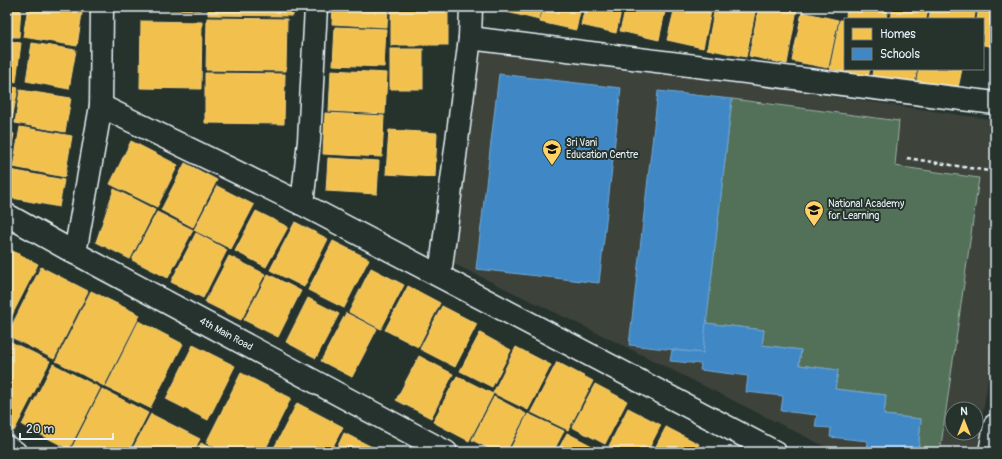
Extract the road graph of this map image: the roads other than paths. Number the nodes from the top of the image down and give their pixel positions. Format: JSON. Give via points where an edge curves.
{"nodes":[{"id":1,"x":102,"y":7,"type":"edge"},
{"id":2,"x":316,"y":7,"type":"edge"},
{"id":3,"x":471,"y":7,"type":"edge"},
{"id":4,"x":470,"y":38,"type":"junction"},
{"id":5,"x":995,"y":103,"type":"edge"},
{"id":6,"x":101,"y":106,"type":"junction"},
{"id":7,"x":302,"y":204,"type":"junction"},
{"id":8,"x":7,"y":215,"type":"edge"},
{"id":9,"x":75,"y":253,"type":"junction"},
{"id":10,"x":440,"y":275,"type":"junction"},
{"id":11,"x":995,"y":425,"type":"edge"},
{"id":12,"x":7,"y":448,"type":"edge"},
{"id":13,"x":15,"y":452,"type":"edge"},
{"id":14,"x":446,"y":452,"type":"edge"},
{"id":15,"x":776,"y":452,"type":"edge"},
{"id":16,"x":990,"y":452,"type":"edge"}],
"edges":[{"from":1,"to":6,"type":"street"},
{"from":2,"to":7,"type":"street","via":[[309,141]]},
{"from":3,"to":4,"type":"street"},
{"from":4,"to":5,"type":"street"},
{"from":4,"to":10,"type":"street"},
{"from":6,"to":7,"type":"street"},
{"from":6,"to":9,"type":"street"},
{"from":7,"to":10,"type":"street"},
{"from":8,"to":9,"type":"street","name":"4th Main Road"},
{"from":9,"to":14,"type":"street","name":"4th Main Road"},
{"from":10,"to":15,"type":"street"},
{"from":11,"to":16,"type":"street"},
{"from":12,"to":13,"type":"street"}]}
